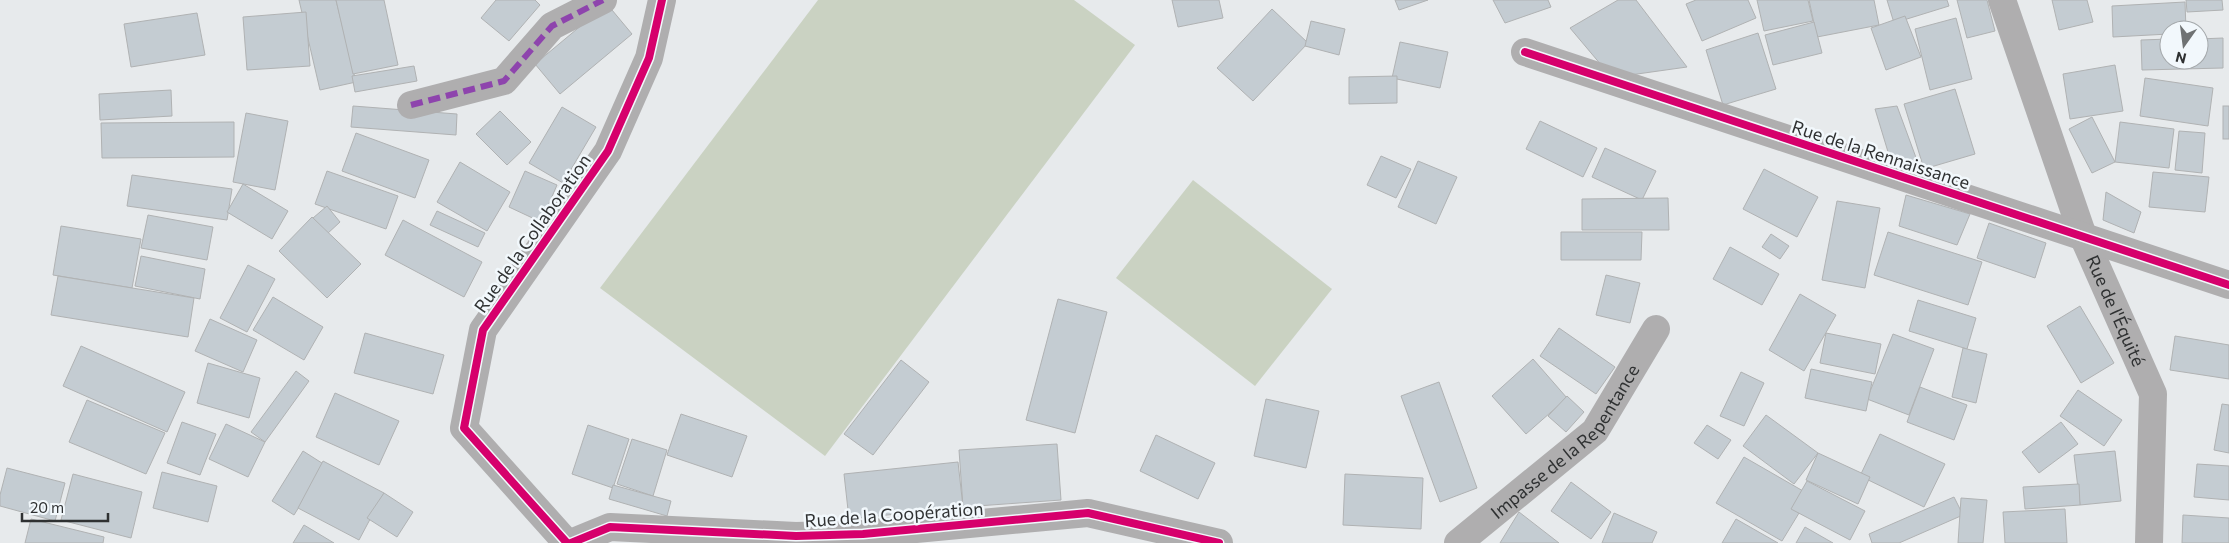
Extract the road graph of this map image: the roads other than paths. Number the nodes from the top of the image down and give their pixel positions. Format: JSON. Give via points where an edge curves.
{"nodes":[{"id":1,"x":603,"y":0,"type":"edge"},
{"id":2,"x":662,"y":0,"type":"edge"},
{"id":3,"x":2002,"y":0,"type":"edge"},
{"id":4,"x":1525,"y":52,"type":"dead end"},
{"id":5,"x":411,"y":105,"type":"dead end"},
{"id":6,"x":2083,"y":236,"type":"junction"},
{"id":7,"x":2229,"y":285,"type":"edge"},
{"id":8,"x":1656,"y":329,"type":"dead end"},
{"id":9,"x":865,"y":539,"type":"edge"},
{"id":10,"x":569,"y":543,"type":"edge"},
{"id":11,"x":1219,"y":543,"type":"edge"},
{"id":12,"x":1458,"y":543,"type":"edge"},
{"id":13,"x":2149,"y":543,"type":"edge"}],
"edges":[{"from":1,"to":5,"type":"street","via":[[552,26],[504,80]]},
{"from":2,"to":10,"type":"street","name":"Rue de la Collaboration","via":[[649,58],[608,151],[483,330],[464,428]]},
{"from":3,"to":6,"type":"street","name":"Rue de l'Équité"},
{"from":4,"to":6,"type":"street","name":"Rue de la Rennaissance"},
{"from":6,"to":7,"type":"street","name":"Rue de la Rennaissance"},
{"from":6,"to":13,"type":"street","name":"Rue de l'Équité","via":[[2153,394]]},
{"from":8,"to":12,"type":"street","name":"Impasse de la Repentance","via":[[1596,431]]},
{"from":9,"to":10,"type":"street","name":"Rue de la Coopération","via":[[610,527]]},
{"from":9,"to":11,"type":"street","name":"Rue de la Coopération","via":[[1088,513]]}]}
